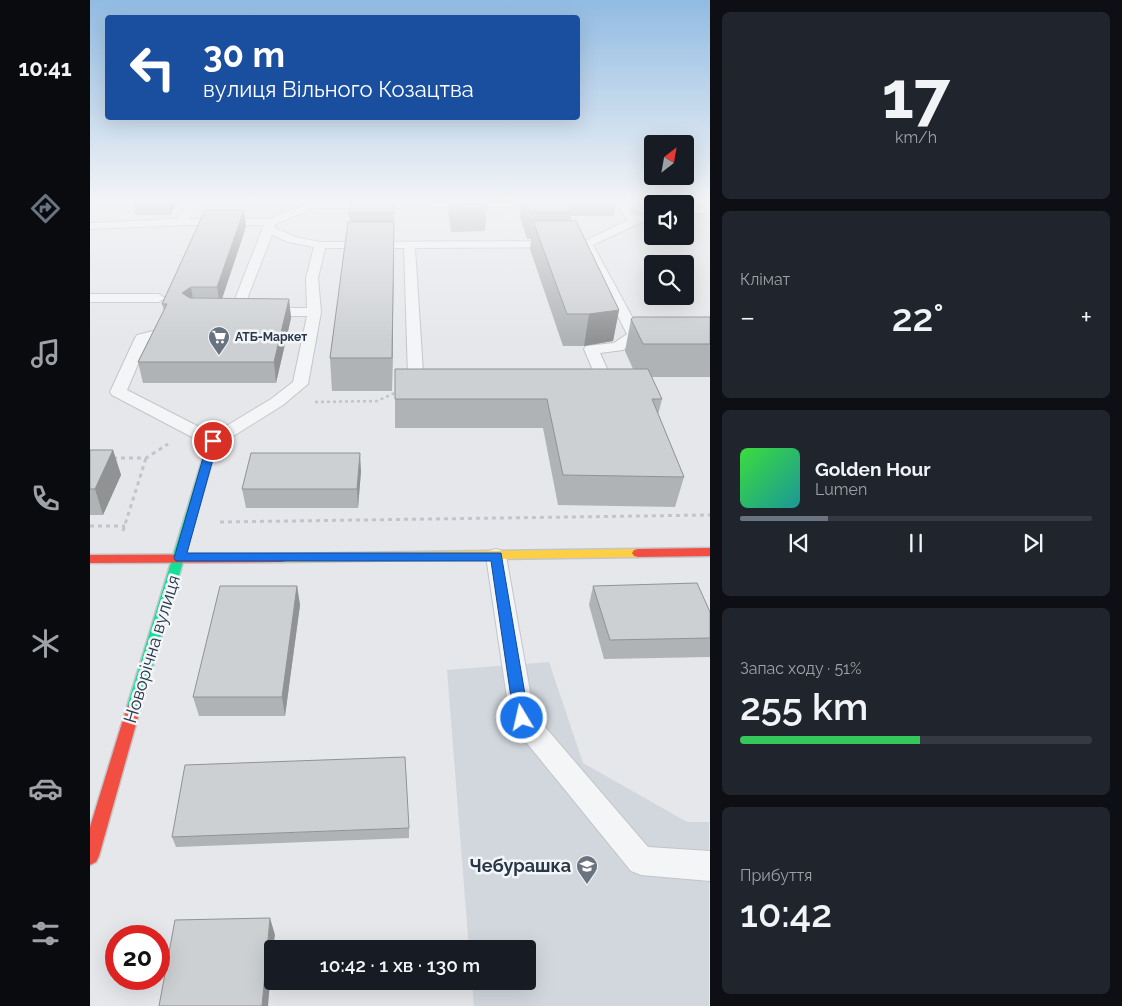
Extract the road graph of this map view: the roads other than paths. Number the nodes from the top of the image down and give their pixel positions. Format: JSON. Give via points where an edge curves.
{"nodes":[{"id":1,"x":320,"y":245,"type":"edge"},
{"id":2,"x":264,"y":246,"type":"edge"},
{"id":3,"x":409,"y":246,"type":"edge"},
{"id":4,"x":587,"y":246,"type":"edge"},
{"id":5,"x":90,"y":298,"type":"edge"},
{"id":6,"x":159,"y":298,"type":"dead end"},
{"id":7,"x":314,"y":312,"type":"junction"},
{"id":8,"x":153,"y":335,"type":"edge"},
{"id":9,"x":445,"y":377,"type":"edge"},
{"id":10,"x":574,"y":379,"type":"edge"},
{"id":11,"x":213,"y":441,"type":"junction"},
{"id":12,"x":710,"y":552,"type":"edge"},
{"id":13,"x":496,"y":556,"type":"junction"},
{"id":14,"x":180,"y":558,"type":"junction"},
{"id":15,"x":90,"y":559,"type":"edge"},
{"id":16,"x":90,"y":856,"type":"edge"},
{"id":17,"x":710,"y":866,"type":"edge"}],
"edges":[{"from":1,"to":7,"type":"lane","via":[[312,278]]},
{"from":2,"to":7,"type":"lane","via":[[245,309]]},
{"from":3,"to":9,"type":"lane","via":[[416,376]]},
{"from":4,"to":10,"type":"lane","via":[[640,335],[618,347],[591,348],[604,380]]},
{"from":5,"to":6,"type":"lane"},
{"from":7,"to":11,"type":"lane","via":[[300,384]]},
{"from":8,"to":11,"type":"lane","via":[[142,338],[118,392]]},
{"from":11,"to":14,"type":"street","name":"Новорічна вулиця"},
{"from":12,"to":13,"type":"street"},
{"from":13,"to":14,"type":"street"},
{"from":13,"to":17,"type":"lane","via":[[522,718],[640,861]]},
{"from":14,"to":15,"type":"street"},
{"from":14,"to":16,"type":"street","name":"Новорічна вулиця"}]}
